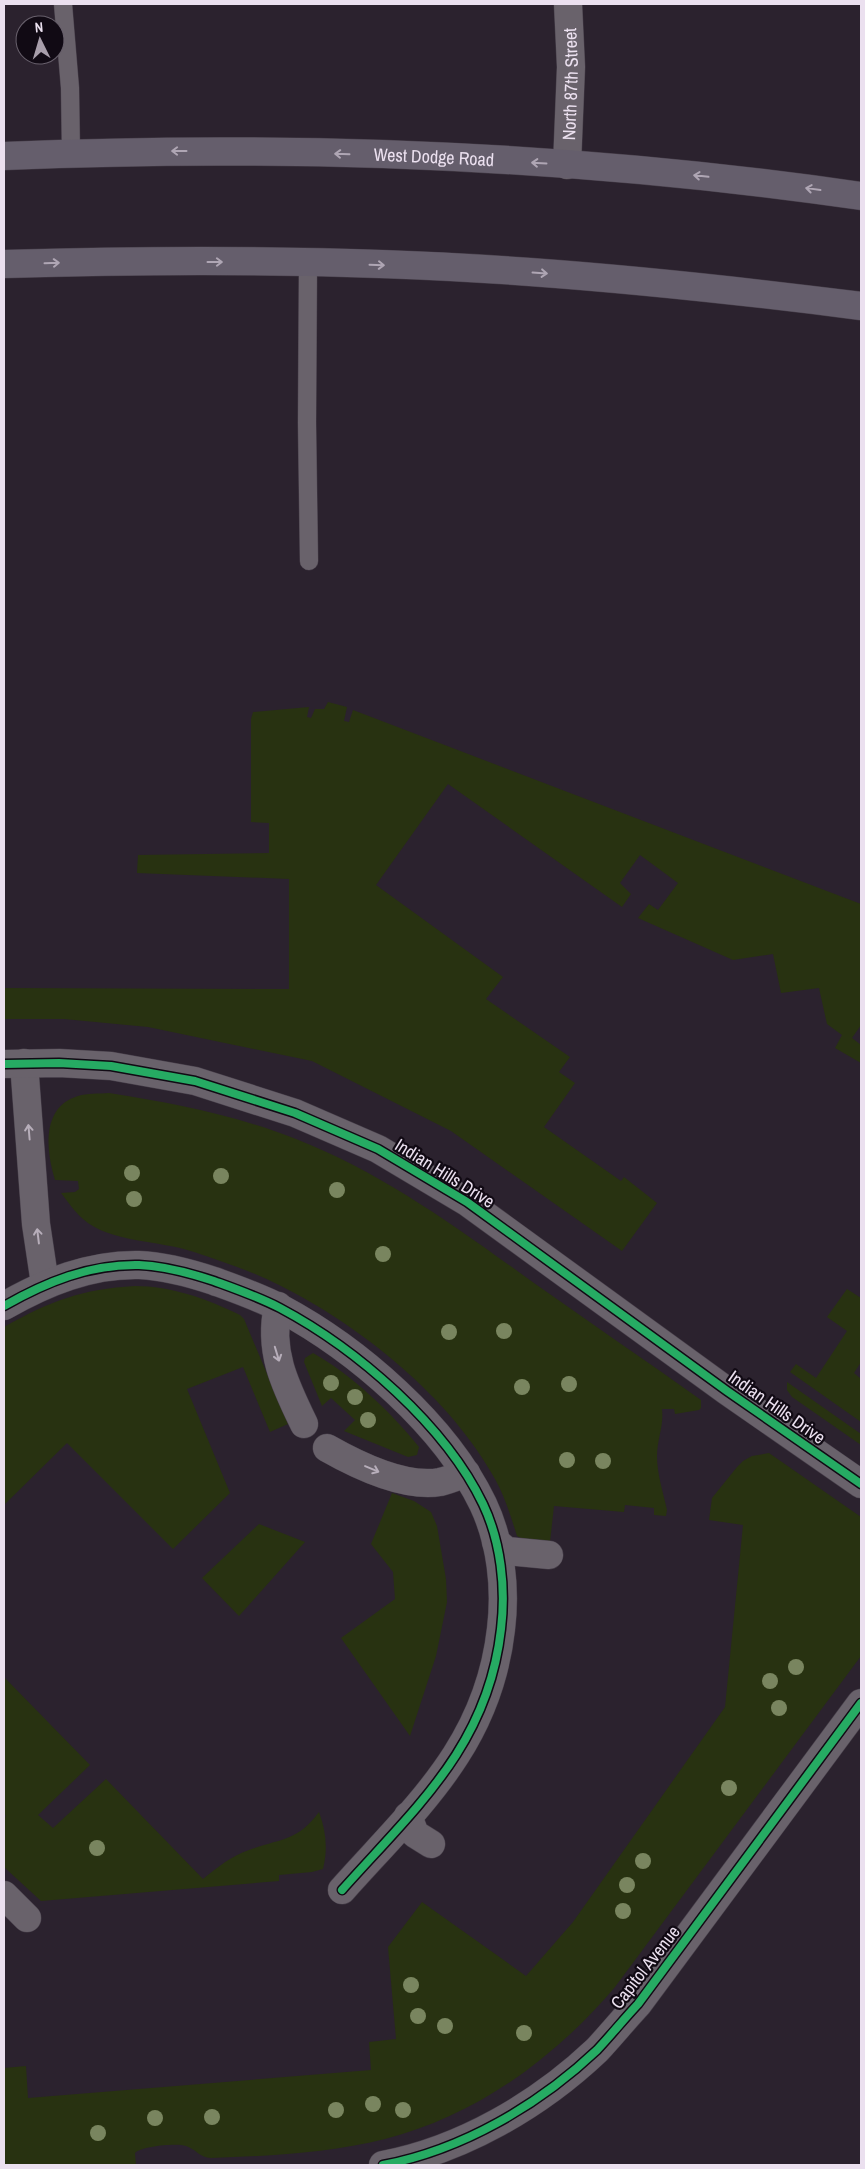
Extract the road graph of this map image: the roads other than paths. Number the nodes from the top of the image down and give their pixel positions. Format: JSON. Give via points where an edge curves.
{"nodes":[{"id":1,"x":62,"y":4,"type":"edge"},
{"id":2,"x":568,"y":4,"type":"edge"},
{"id":3,"x":71,"y":154,"type":"junction"},
{"id":4,"x":4,"y":156,"type":"edge"},
{"id":5,"x":567,"y":165,"type":"junction"},
{"id":6,"x":861,"y":196,"type":"edge"},
{"id":7,"x":308,"y":262,"type":"junction"},
{"id":8,"x":4,"y":264,"type":"edge"},
{"id":9,"x":861,"y":295,"type":"edge"},
{"id":10,"x":821,"y":301,"type":"junction"},
{"id":11,"x":861,"y":306,"type":"edge"},
{"id":12,"x":309,"y":561,"type":"dead end"},
{"id":13,"x":14,"y":1064,"type":"edge"},
{"id":14,"x":45,"y":1284,"type":"junction"},
{"id":15,"x":4,"y":1306,"type":"edge"},
{"id":16,"x":278,"y":1306,"type":"junction"},
{"id":17,"x":304,"y":1424,"type":"dead end"},
{"id":18,"x":327,"y":1448,"type":"dead end"},
{"id":19,"x":466,"y":1473,"type":"junction"},
{"id":20,"x":861,"y":1484,"type":"edge"},
{"id":21,"x":496,"y":1542,"type":"junction"},
{"id":22,"x":549,"y":1556,"type":"dead end"},
{"id":23,"x":861,"y":1703,"type":"edge"},
{"id":24,"x":408,"y":1816,"type":"junction"},
{"id":25,"x":431,"y":1844,"type":"dead end"},
{"id":26,"x":342,"y":1890,"type":"dead end"},
{"id":27,"x":4,"y":1895,"type":"edge"},
{"id":28,"x":27,"y":1918,"type":"dead end"},
{"id":29,"x":383,"y":2165,"type":"edge"}],
"edges":[{"from":1,"to":3,"type":"lane","via":[[70,88]]},
{"from":2,"to":5,"type":"street","name":"North 87th Street","via":[[571,67]]},
{"from":3,"to":4,"type":"highway","name":"West Dodge Road"},
{"from":5,"to":3,"type":"highway","name":"West Dodge Road","one_way":true,"via":[[279,152]]},
{"from":6,"to":5,"type":"highway","name":"West Dodge Road","one_way":true,"via":[[732,179]]},
{"from":8,"to":7,"type":"highway","one_way":true},
{"from":7,"to":10,"type":"highway","one_way":true,"via":[[528,272]]},
{"from":7,"to":12,"type":"lane"},
{"from":9,"to":10,"type":"highway"},
{"from":10,"to":11,"type":"highway"},
{"from":14,"to":13,"type":"street","one_way":true},
{"from":13,"to":20,"type":"street","name":"Indian Hills Drive","via":[[111,1066],[195,1081],[295,1113],[378,1149],[467,1202],[728,1392]]},
{"from":14,"to":15,"type":"street"},
{"from":14,"to":16,"type":"street","via":[[93,1269],[142,1265],[202,1277]]},
{"from":16,"to":17,"type":"street","one_way":true,"via":[[274,1346],[288,1390]]},
{"from":16,"to":19,"type":"street","via":[[329,1338],[376,1374],[431,1429]]},
{"from":18,"to":19,"type":"street","one_way":true,"via":[[402,1480],[441,1482]]},
{"from":19,"to":21,"type":"street","via":[[483,1503]]},
{"from":21,"to":22,"type":"street","via":[[507,1551]]},
{"from":21,"to":24,"type":"street","via":[[502,1582],[502,1614],[488,1693],[478,1718],[451,1764]]},
{"from":23,"to":29,"type":"street","name":"Capitol Avenue","via":[[638,2004],[597,2049],[556,2085],[480,2132],[441,2148]]},
{"from":24,"to":25,"type":"street","via":[[415,1834]]},
{"from":24,"to":26,"type":"street"},
{"from":27,"to":28,"type":"street"}]}
